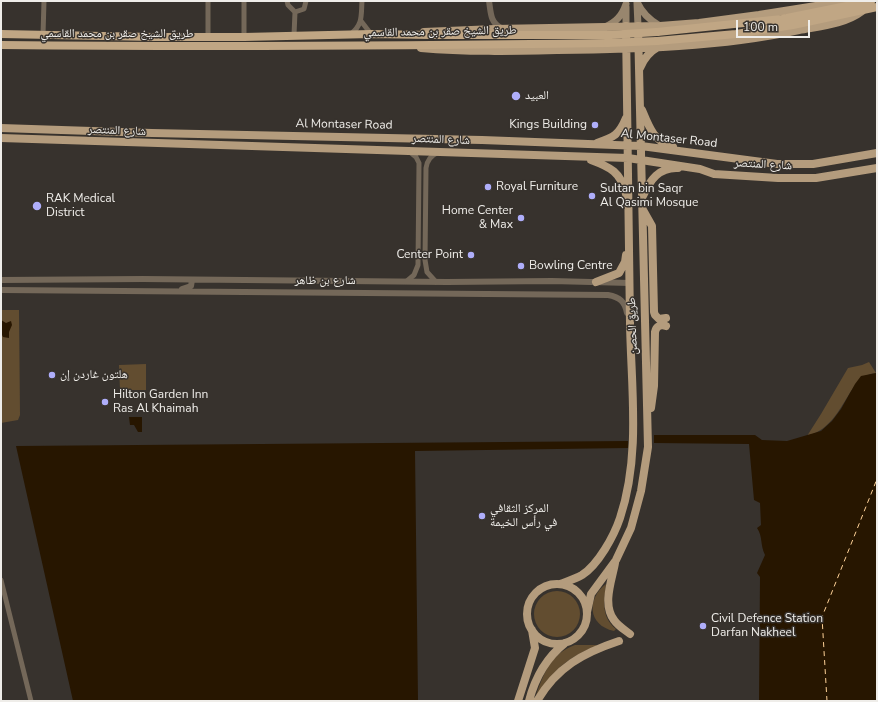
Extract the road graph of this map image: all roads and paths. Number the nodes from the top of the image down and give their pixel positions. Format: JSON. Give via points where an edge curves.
{"nodes":[{"id":1,"x":44,"y":1,"type":"edge"},
{"id":2,"x":208,"y":1,"type":"edge"},
{"id":3,"x":244,"y":1,"type":"edge"},
{"id":4,"x":287,"y":1,"type":"edge"},
{"id":5,"x":306,"y":1,"type":"edge"},
{"id":6,"x":362,"y":1,"type":"edge"},
{"id":7,"x":489,"y":1,"type":"edge"},
{"id":8,"x":637,"y":1,"type":"edge"},
{"id":9,"x":846,"y":1,"type":"edge"},
{"id":10,"x":871,"y":1,"type":"edge"},
{"id":11,"x":626,"y":3,"type":"edge"},
{"id":12,"x":877,"y":7,"type":"edge"},
{"id":13,"x":295,"y":12,"type":"junction"},
{"id":14,"x":491,"y":18,"type":"junction"},
{"id":15,"x":361,"y":21,"type":"junction"},
{"id":16,"x":626,"y":26,"type":"junction"},
{"id":17,"x":638,"y":26,"type":"junction"},
{"id":18,"x":605,"y":27,"type":"junction"},
{"id":19,"x":502,"y":28,"type":"junction"},
{"id":20,"x":485,"y":29,"type":"junction"},
{"id":21,"x":1,"y":34,"type":"edge"},
{"id":22,"x":351,"y":34,"type":"junction"},
{"id":23,"x":371,"y":34,"type":"junction"},
{"id":24,"x":408,"y":34,"type":"junction"},
{"id":25,"x":43,"y":36,"type":"junction"},
{"id":26,"x":294,"y":36,"type":"junction"},
{"id":27,"x":208,"y":37,"type":"junction"},
{"id":28,"x":244,"y":37,"type":"junction"},
{"id":29,"x":658,"y":37,"type":"junction"},
{"id":30,"x":609,"y":42,"type":"junction"},
{"id":31,"x":1,"y":45,"type":"edge"},
{"id":32,"x":638,"y":48,"type":"junction"},
{"id":33,"x":627,"y":49,"type":"junction"},
{"id":34,"x":627,"y":66,"type":"junction"},
{"id":35,"x":639,"y":70,"type":"junction"},
{"id":36,"x":640,"y":104,"type":"junction"},
{"id":37,"x":628,"y":114,"type":"junction"},
{"id":38,"x":1,"y":128,"type":"edge"},
{"id":39,"x":1,"y":138,"type":"edge"},
{"id":40,"x":592,"y":145,"type":"junction"},
{"id":41,"x":628,"y":146,"type":"junction"},
{"id":42,"x":641,"y":146,"type":"junction"},
{"id":43,"x":410,"y":151,"type":"junction"},
{"id":44,"x":440,"y":152,"type":"junction"},
{"id":45,"x":877,"y":153,"type":"edge"},
{"id":46,"x":701,"y":154,"type":"junction"},
{"id":47,"x":582,"y":157,"type":"junction"},
{"id":48,"x":628,"y":158,"type":"junction"},
{"id":49,"x":641,"y":160,"type":"junction"},
{"id":50,"x":840,"y":161,"type":"junction"},
{"id":51,"x":419,"y":166,"type":"junction"},
{"id":52,"x":426,"y":168,"type":"junction"},
{"id":53,"x":877,"y":168,"type":"edge"},
{"id":54,"x":700,"y":169,"type":"junction"},
{"id":55,"x":816,"y":178,"type":"junction"},
{"id":56,"x":641,"y":203,"type":"junction"},
{"id":57,"x":629,"y":208,"type":"junction"},
{"id":58,"x":629,"y":240,"type":"junction"},
{"id":59,"x":418,"y":265,"type":"junction"},
{"id":60,"x":426,"y":268,"type":"junction"},
{"id":61,"x":192,"y":280,"type":"junction"},
{"id":62,"x":2,"y":281,"type":"edge"},
{"id":63,"x":58,"y":281,"type":"junction"},
{"id":64,"x":407,"y":281,"type":"junction"},
{"id":65,"x":500,"y":281,"type":"junction"},
{"id":66,"x":436,"y":282,"type":"junction"},
{"id":67,"x":596,"y":282,"type":"junction"},
{"id":68,"x":630,"y":283,"type":"junction"},
{"id":69,"x":1,"y":290,"type":"edge"},
{"id":70,"x":22,"y":290,"type":"junction"},
{"id":71,"x":160,"y":291,"type":"junction"},
{"id":72,"x":480,"y":293,"type":"junction"},
{"id":73,"x":630,"y":324,"type":"junction"},
{"id":74,"x":646,"y":365,"type":"junction"},
{"id":75,"x":648,"y":418,"type":"junction"},
{"id":76,"x":616,"y":560,"type":"junction"},
{"id":77,"x":1,"y":580,"type":"edge"},
{"id":78,"x":560,"y":584,"type":"junction"},
{"id":79,"x":587,"y":612,"type":"junction"},
{"id":80,"x":532,"y":629,"type":"junction"},
{"id":81,"x":630,"y":634,"type":"dead end"},
{"id":82,"x":619,"y":641,"type":"dead end"},
{"id":83,"x":565,"y":643,"type":"junction"},
{"id":84,"x":31,"y":701,"type":"edge"},
{"id":85,"x":518,"y":701,"type":"edge"},
{"id":86,"x":529,"y":701,"type":"edge"},
{"id":87,"x":537,"y":701,"type":"edge"}],
"edges":[{"from":1,"to":25,"type":"street"},
{"from":2,"to":27,"type":"street"},
{"from":3,"to":28,"type":"street"},
{"from":4,"to":13,"type":"street","via":[[288,6]]},
{"from":5,"to":13,"type":"street","via":[[304,9]]},
{"from":6,"to":15,"type":"street"},
{"from":7,"to":14,"type":"street"},
{"from":8,"to":17,"type":"main road"},
{"from":8,"to":29,"type":"main road"},
{"from":9,"to":29,"type":"main road","via":[[736,18]]},
{"from":10,"to":29,"type":"highway","name":"طريق الشيخ صقر بن محمد القاسمي","via":[[782,19]]},
{"from":11,"to":16,"type":"main road"},
{"from":11,"to":18,"type":"main road","via":[[619,18]]},
{"from":12,"to":29,"type":"highway","name":"طريق الشيخ صقر بن محمد القاسمي","via":[[736,34]]},
{"from":13,"to":26,"type":"street"},
{"from":14,"to":19,"type":"street"},
{"from":14,"to":20,"type":"street"},
{"from":15,"to":22,"type":"street"},
{"from":15,"to":23,"type":"street"},
{"from":16,"to":17,"type":"main road"},
{"from":16,"to":18,"type":"main road"},
{"from":16,"to":33,"type":"main road","name":"طريق الحصن"},
{"from":17,"to":29,"type":"main road"},
{"from":17,"to":32,"type":"main road","name":"طريق الحصن"},
{"from":18,"to":19,"type":"main road"},
{"from":19,"to":20,"type":"main road"},
{"from":20,"to":24,"type":"main road"},
{"from":21,"to":25,"type":"highway","name":"طريق الشيخ صقر بن محمد القاسمي"},
{"from":22,"to":23,"type":"highway","name":"طريق الشيخ صقر بن محمد القاسمي"},
{"from":22,"to":26,"type":"highway","name":"طريق الشيخ صقر بن محمد القاسمي"},
{"from":23,"to":24,"type":"highway","name":"طريق الشيخ صقر بن محمد القاسمي"},
{"from":24,"to":30,"type":"highway","name":"طريق الشيخ صقر بن محمد القاسمي"},
{"from":25,"to":27,"type":"highway","name":"طريق الشيخ صقر بن محمد القاسمي"},
{"from":26,"to":28,"type":"highway","name":"طريق الشيخ صقر بن محمد القاسمي"},
{"from":27,"to":28,"type":"highway","name":"طريق الشيخ صقر بن محمد القاسمي"},
{"from":29,"to":30,"type":"highway","name":"طريق الشيخ صقر بن محمد القاسمي","bridge":true},
{"from":29,"to":32,"type":"main road"},
{"from":29,"to":35,"type":"main road","via":[[653,50],[643,59]]},
{"from":30,"to":31,"type":"highway","name":"طريق الشيخ صقر بن محمد القاسمي","via":[[408,46]]},
{"from":30,"to":33,"type":"main road"},
{"from":30,"to":34,"type":"main road"},
{"from":32,"to":33,"type":"main road"},
{"from":32,"to":35,"type":"main road","name":"طريق الحصن"},
{"from":33,"to":34,"type":"main road","name":"طريق الحصن"},
{"from":34,"to":37,"type":"main road","name":"طريق الحصن"},
{"from":35,"to":36,"type":"main road","name":"طريق الحصن"},
{"from":36,"to":42,"type":"main road","name":"طريق الحصن"},
{"from":36,"to":46,"type":"main road","via":[[655,137],[666,145]]},
{"from":37,"to":40,"type":"main road","via":[[617,134]]},
{"from":37,"to":41,"type":"main road","name":"طريق الحصن"},
{"from":38,"to":40,"type":"main road","name":"Al Montaser Road","via":[[459,139]]},
{"from":39,"to":43,"type":"main road","name":"شارع المنتصر"},
{"from":40,"to":41,"type":"main road","name":"Al Montaser Road"},
{"from":41,"to":42,"type":"main road","name":"Al Montaser Road"},
{"from":41,"to":48,"type":"main road","name":"طريق الحصن"},
{"from":42,"to":46,"type":"main road","name":"Al Montaser Road"},
{"from":42,"to":49,"type":"main road","name":"طريق الحصن"},
{"from":43,"to":44,"type":"main road","name":"شارع المنتصر"},
{"from":43,"to":51,"type":"street","via":[[416,157]]},
{"from":44,"to":47,"type":"main road","name":"شارع المنتصر"},
{"from":44,"to":52,"type":"street","via":[[432,155]]},
{"from":45,"to":50,"type":"main road","name":"Al Montaser Road"},
{"from":46,"to":50,"type":"main road","name":"Al Montaser Road","via":[[777,164]]},
{"from":47,"to":48,"type":"main road","name":"شارع المنتصر"},
{"from":47,"to":57,"type":"main road","via":[[613,170],[625,189]]},
{"from":48,"to":49,"type":"main road","name":"شارع المنتصر"},
{"from":48,"to":57,"type":"main road","name":"طريق الحصن"},
{"from":49,"to":54,"type":"main road","name":"شارع المنتصر"},
{"from":49,"to":56,"type":"main road","name":"طريق الحصن"},
{"from":50,"to":55,"type":"main road","via":[[818,168],[814,171]]},
{"from":51,"to":52,"type":"street"},
{"from":51,"to":59,"type":"street"},
{"from":52,"to":60,"type":"street"},
{"from":53,"to":55,"type":"main road","name":"شارع المنتصر"},
{"from":54,"to":55,"type":"main road","name":"شارع المنتصر","via":[[714,174]]},
{"from":54,"to":56,"type":"main road","via":[[673,168],[660,172],[649,183]]},
{"from":56,"to":74,"type":"main road","name":"طريق الحصن"},
{"from":56,"to":75,"type":"main road","via":[[652,226],[654,312],[659,319],[666,322],[655,332],[654,386]]},
{"from":57,"to":58,"type":"main road","name":"طريق الحصن"},
{"from":58,"to":67,"type":"main road","via":[[625,262],[619,273]]},
{"from":58,"to":68,"type":"main road","name":"طريق الحصن"},
{"from":59,"to":60,"type":"street","via":[[421,270]]},
{"from":59,"to":64,"type":"street","via":[[414,275]]},
{"from":60,"to":66,"type":"street"},
{"from":61,"to":63,"type":"street","name":"شارع بن ظاهر"},
{"from":61,"to":64,"type":"street","name":"شارع بن ظاهر"},
{"from":61,"to":71,"type":"street","via":[[190,288]]},
{"from":62,"to":63,"type":"street","name":"شارع بن ظاهر"},
{"from":63,"to":70,"type":"street","via":[[26,283]]},
{"from":64,"to":66,"type":"street","name":"شارع بن ظاهر"},
{"from":65,"to":66,"type":"street","name":"شارع بن ظاهر"},
{"from":65,"to":67,"type":"street","name":"شارع بن ظاهر"},
{"from":65,"to":72,"type":"street","via":[[506,285],[506,290]]},
{"from":67,"to":68,"type":"street","name":"شارع بن ظاهر"},
{"from":68,"to":73,"type":"main road","name":"طريق الحصن"},
{"from":68,"to":74,"type":"main road","via":[[639,288],[640,339]]},
{"from":69,"to":70,"type":"street","name":"شارع بن ظاهر"},
{"from":70,"to":71,"type":"street","name":"شارع بن ظاهر"},
{"from":71,"to":72,"type":"street","name":"شارع بن ظاهر"},
{"from":72,"to":73,"type":"street","name":"شارع بن ظاهر","via":[[608,295],[617,297],[625,304]]},
{"from":73,"to":78,"type":"main road","name":"طريق الحصن","via":[[633,447],[630,475],[620,519],[593,566],[583,574]]},
{"from":74,"to":75,"type":"main road","name":"طريق الحصن"},
{"from":75,"to":76,"type":"main road","name":"طريق الحصن","via":[[648,447],[642,491],[631,528]]},
{"from":76,"to":79,"type":"main road","name":"طريق الحصن","via":[[591,594]]},
{"from":76,"to":81,"type":"main road","via":[[608,603],[614,621]]},
{"from":77,"to":84,"type":"street"},
{"from":78,"to":79,"type":"main road","via":[[577,591],[583,598]]},
{"from":78,"to":80,"type":"main road","via":[[550,584],[534,595],[527,614]]},
{"from":79,"to":83,"type":"main road","via":[[582,631]]},
{"from":80,"to":83,"type":"main road","via":[[546,642]]},
{"from":80,"to":85,"type":"main road","via":[[534,648]]},
{"from":82,"to":87,"type":"main road","via":[[583,655],[568,665],[555,677]]},
{"from":83,"to":86,"type":"main road","via":[[553,652],[544,664]]}]}
